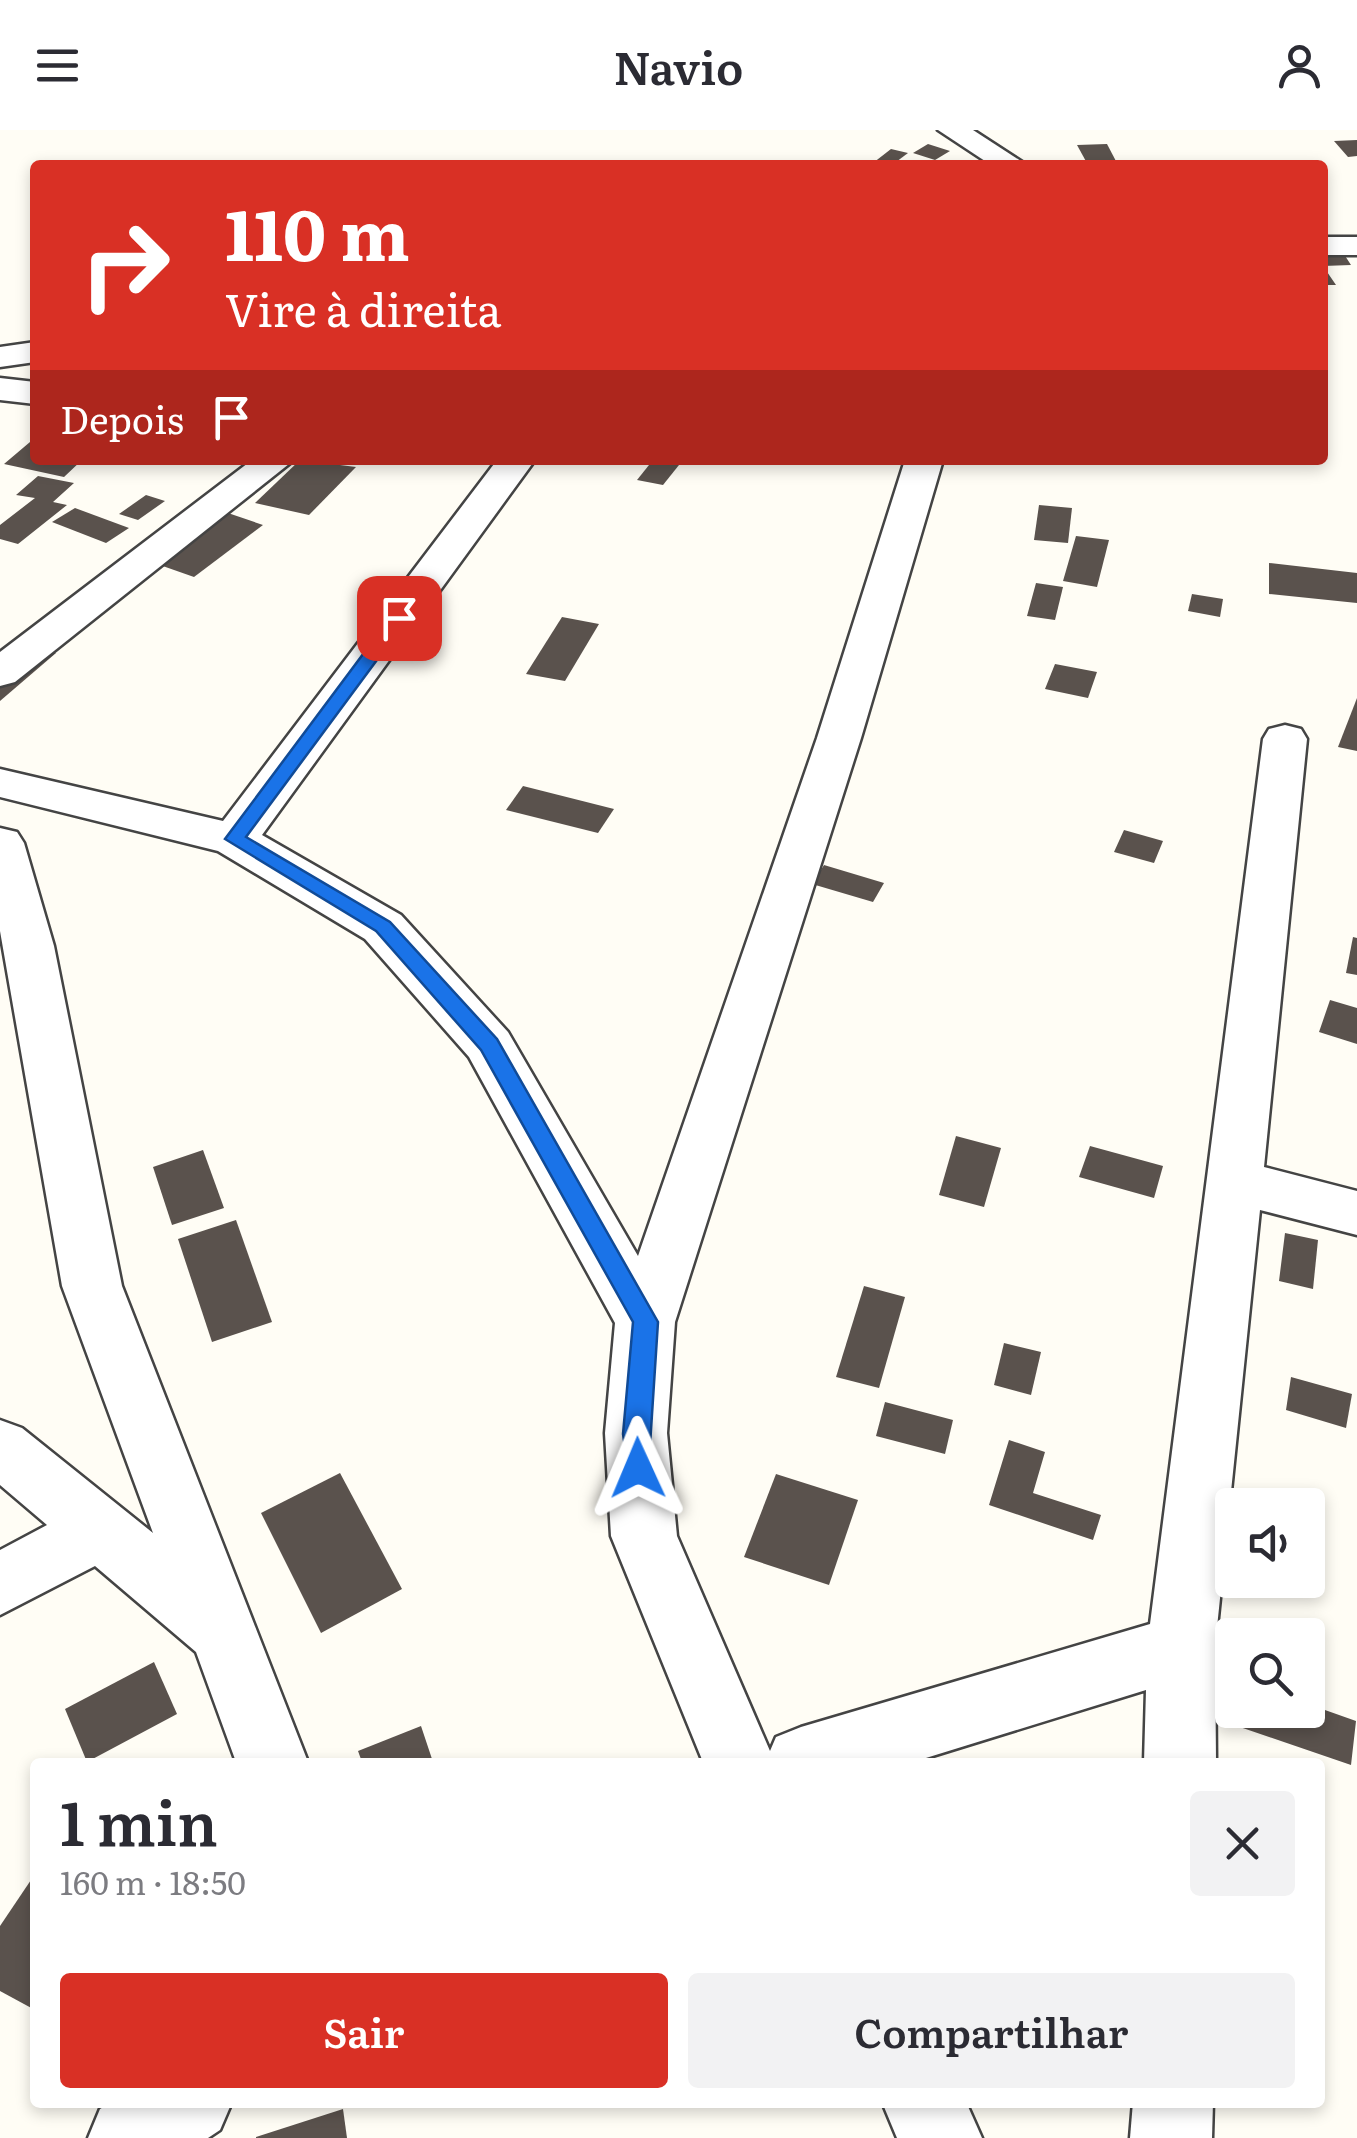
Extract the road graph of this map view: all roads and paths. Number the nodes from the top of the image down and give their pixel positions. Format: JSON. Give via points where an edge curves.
{"nodes":[{"id":1,"x":952,"y":130,"type":"edge"},
{"id":2,"x":1003,"y":160,"type":"edge"},
{"id":3,"x":1328,"y":246,"type":"edge"},
{"id":4,"x":1357,"y":246,"type":"edge"},
{"id":5,"x":30,"y":353,"type":"edge"},
{"id":6,"x":0,"y":357,"type":"edge"},
{"id":7,"x":0,"y":390,"type":"edge"},
{"id":8,"x":30,"y":393,"type":"edge"},
{"id":9,"x":269,"y":465,"type":"edge"},
{"id":10,"x":512,"y":465,"type":"edge"},
{"id":11,"x":922,"y":465,"type":"edge"},
{"id":12,"x":0,"y":673,"type":"edge"},
{"id":13,"x":1285,"y":739,"type":"dead end"},
{"id":14,"x":0,"y":782,"type":"edge"},
{"id":15,"x":234,"y":839,"type":"junction"},
{"id":16,"x":0,"y":843,"type":"edge"},
{"id":17,"x":1235,"y":1182,"type":"junction"},
{"id":18,"x":1357,"y":1213,"type":"edge"},
{"id":19,"x":645,"y":1322,"type":"junction"},
{"id":20,"x":0,"y":1447,"type":"edge"},
{"id":21,"x":98,"y":1531,"type":"junction"},
{"id":22,"x":0,"y":1584,"type":"edge"},
{"id":23,"x":224,"y":1632,"type":"junction"},
{"id":24,"x":1182,"y":1648,"type":"junction"},
{"id":25,"x":271,"y":1758,"type":"edge"},
{"id":26,"x":737,"y":1758,"type":"edge"},
{"id":27,"x":814,"y":1758,"type":"edge"},
{"id":28,"x":1180,"y":1758,"type":"edge"},
{"id":29,"x":182,"y":2108,"type":"edge"},
{"id":30,"x":925,"y":2108,"type":"edge"},
{"id":31,"x":1173,"y":2108,"type":"edge"},
{"id":32,"x":129,"y":2138,"type":"edge"},
{"id":33,"x":941,"y":2138,"type":"edge"},
{"id":34,"x":1172,"y":2138,"type":"edge"}],
"edges":[{"from":1,"to":2,"type":"street"},
{"from":3,"to":4,"type":"street"},
{"from":5,"to":6,"type":"street"},
{"from":7,"to":8,"type":"street"},
{"from":9,"to":12,"type":"street"},
{"from":10,"to":15,"type":"street"},
{"from":11,"to":19,"type":"street"},
{"from":13,"to":17,"type":"street"},
{"from":14,"to":15,"type":"street"},
{"from":15,"to":19,"type":"street","via":[[383,926],[489,1044]]},
{"from":16,"to":23,"type":"street","via":[[30,946],[92,1286]]},
{"from":17,"to":18,"type":"street"},
{"from":17,"to":24,"type":"street"},
{"from":19,"to":26,"type":"street","via":[[636,1434],[644,1536]]},
{"from":20,"to":21,"type":"street"},
{"from":21,"to":22,"type":"street"},
{"from":21,"to":23,"type":"street"},
{"from":23,"to":25,"type":"street"},
{"from":24,"to":27,"type":"street"},
{"from":24,"to":28,"type":"street"},
{"from":29,"to":32,"type":"street"},
{"from":30,"to":33,"type":"street"},
{"from":31,"to":34,"type":"street"}]}
